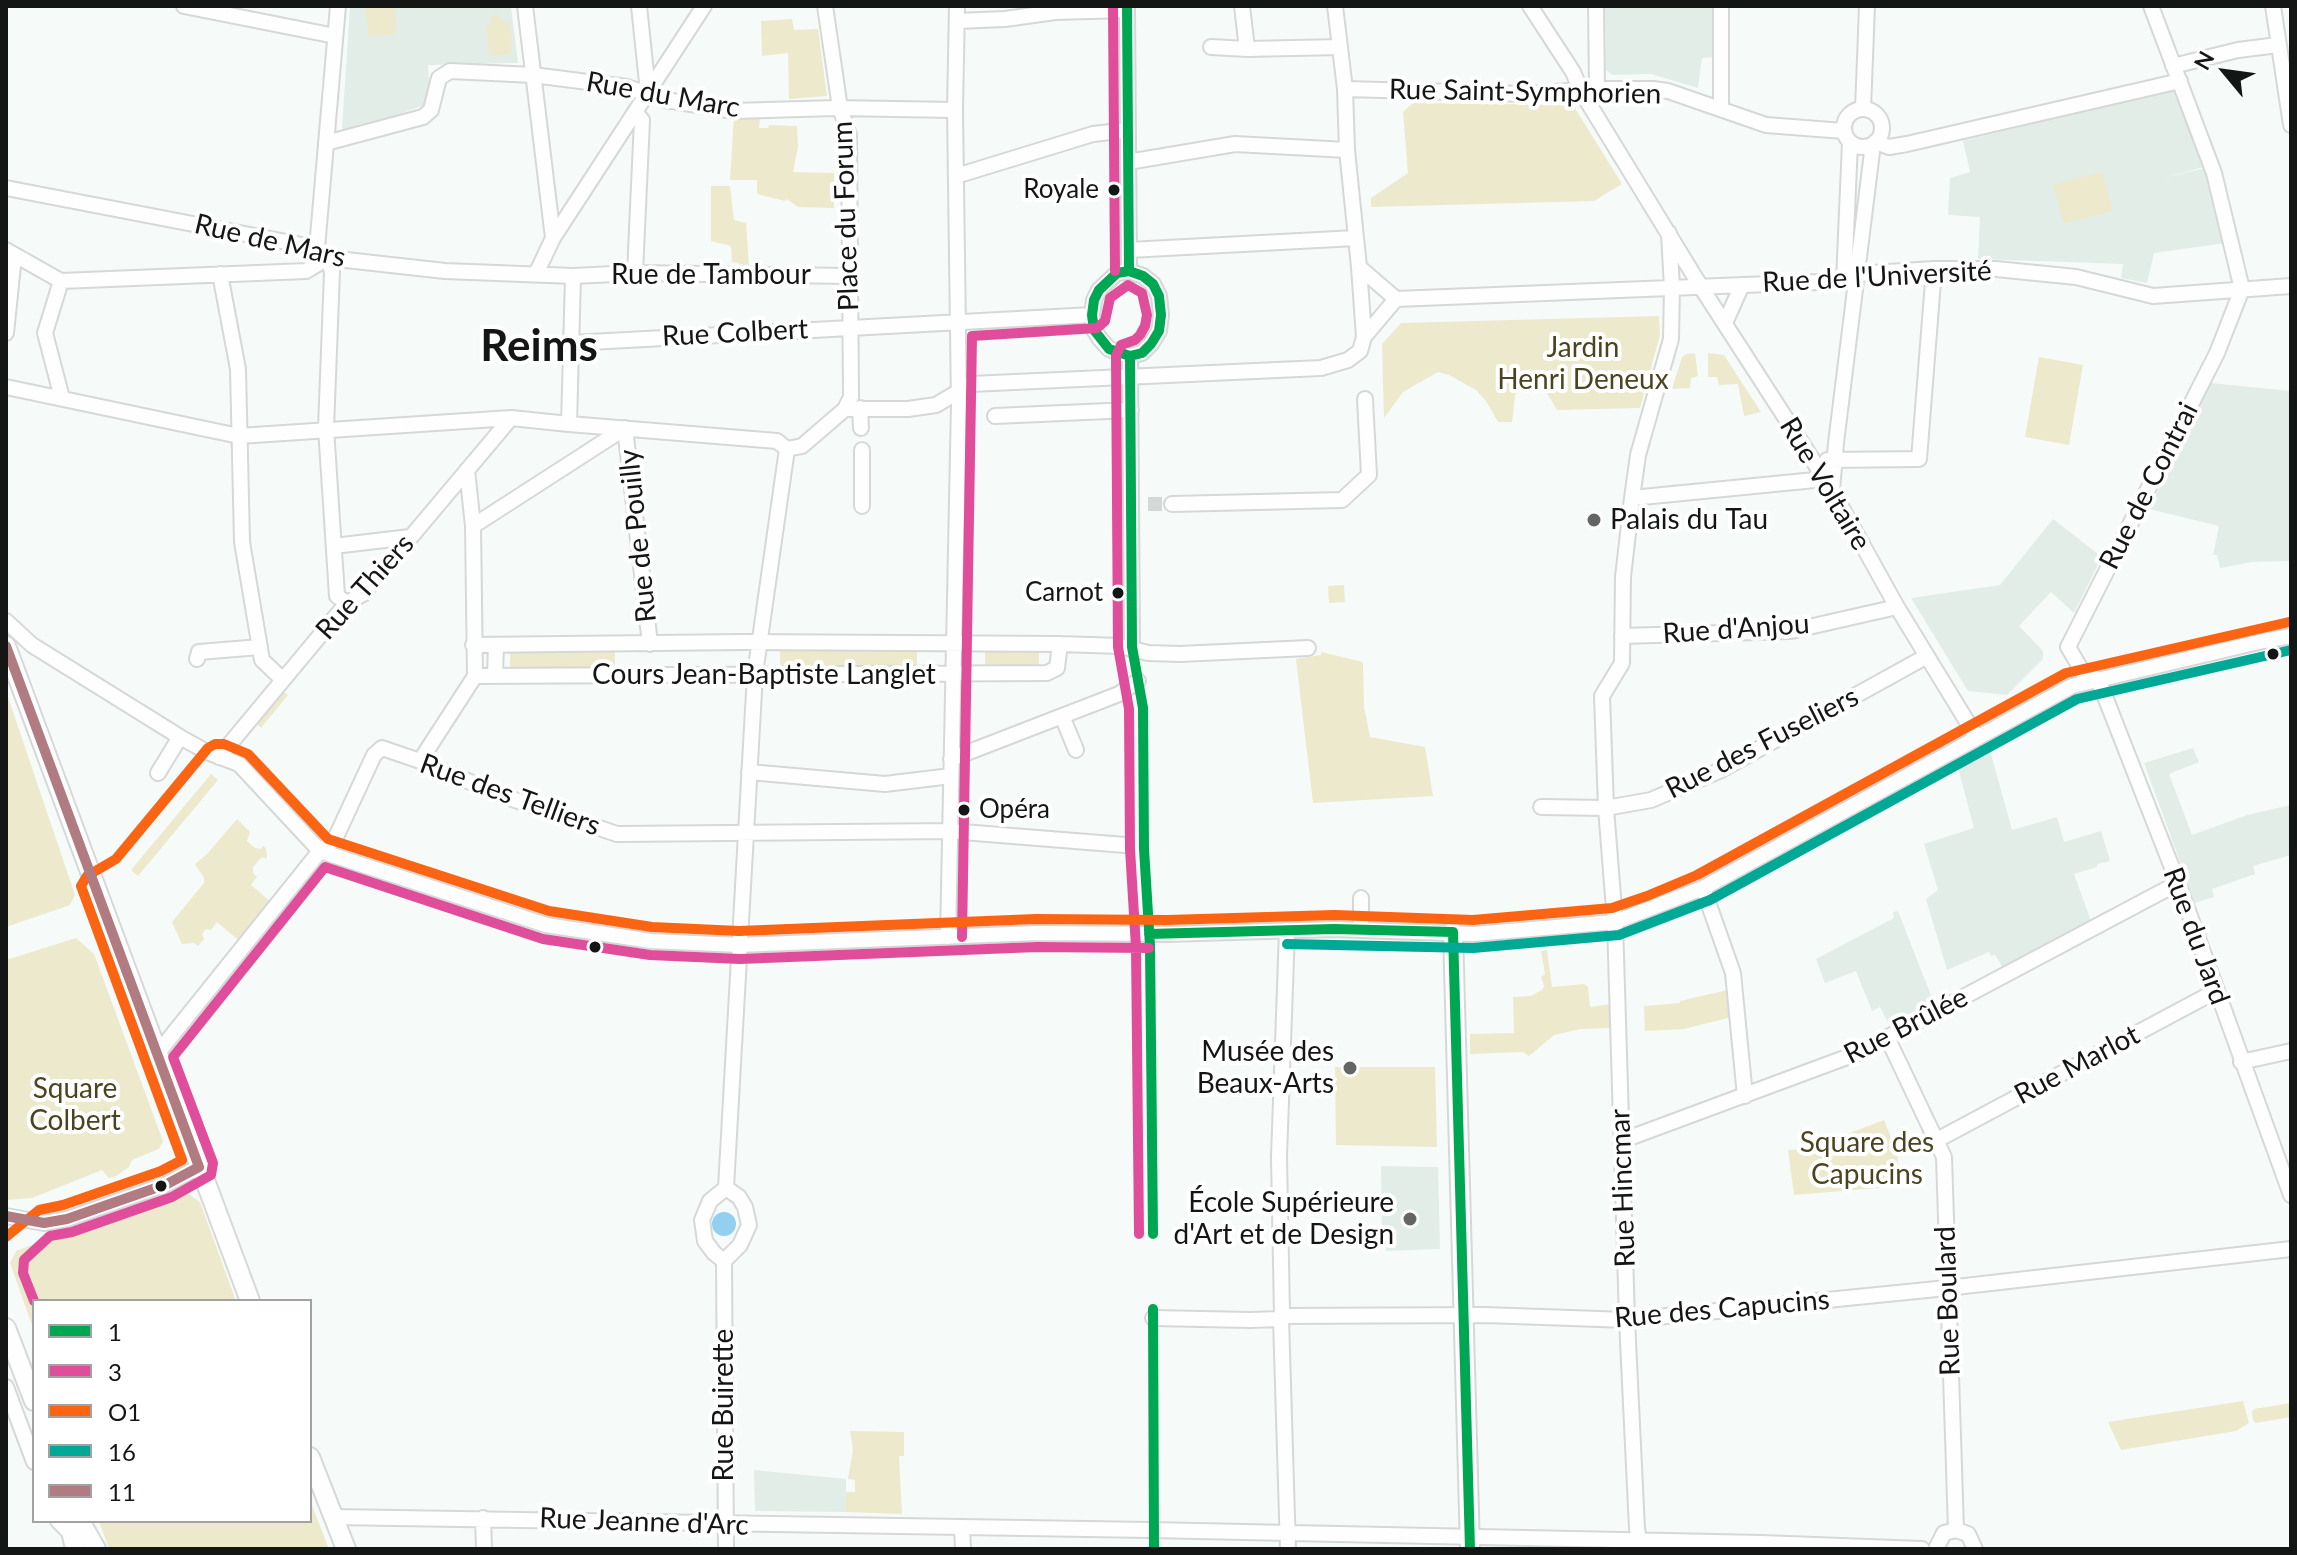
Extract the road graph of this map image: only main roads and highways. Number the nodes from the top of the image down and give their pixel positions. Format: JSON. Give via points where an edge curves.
{"nodes":[{"id":1,"x":7,"y":648,"type":"edge"},
{"id":2,"x":1453,"y":932,"type":"road end"},
{"id":3,"x":249,"y":1299,"type":"edge"},
{"id":4,"x":6,"y":1328,"type":"edge"},
{"id":5,"x":32,"y":1396,"type":"edge"},
{"id":6,"x":312,"y":1462,"type":"edge"},
{"id":7,"x":1470,"y":1543,"type":"edge"},
{"id":8,"x":346,"y":1549,"type":"edge"}],
"edges":[{"from":1,"to":3,"type":"main road"},
{"from":2,"to":7,"type":"main road"},
{"from":4,"to":5,"type":"main road"},
{"from":6,"to":8,"type":"main road"}]}
